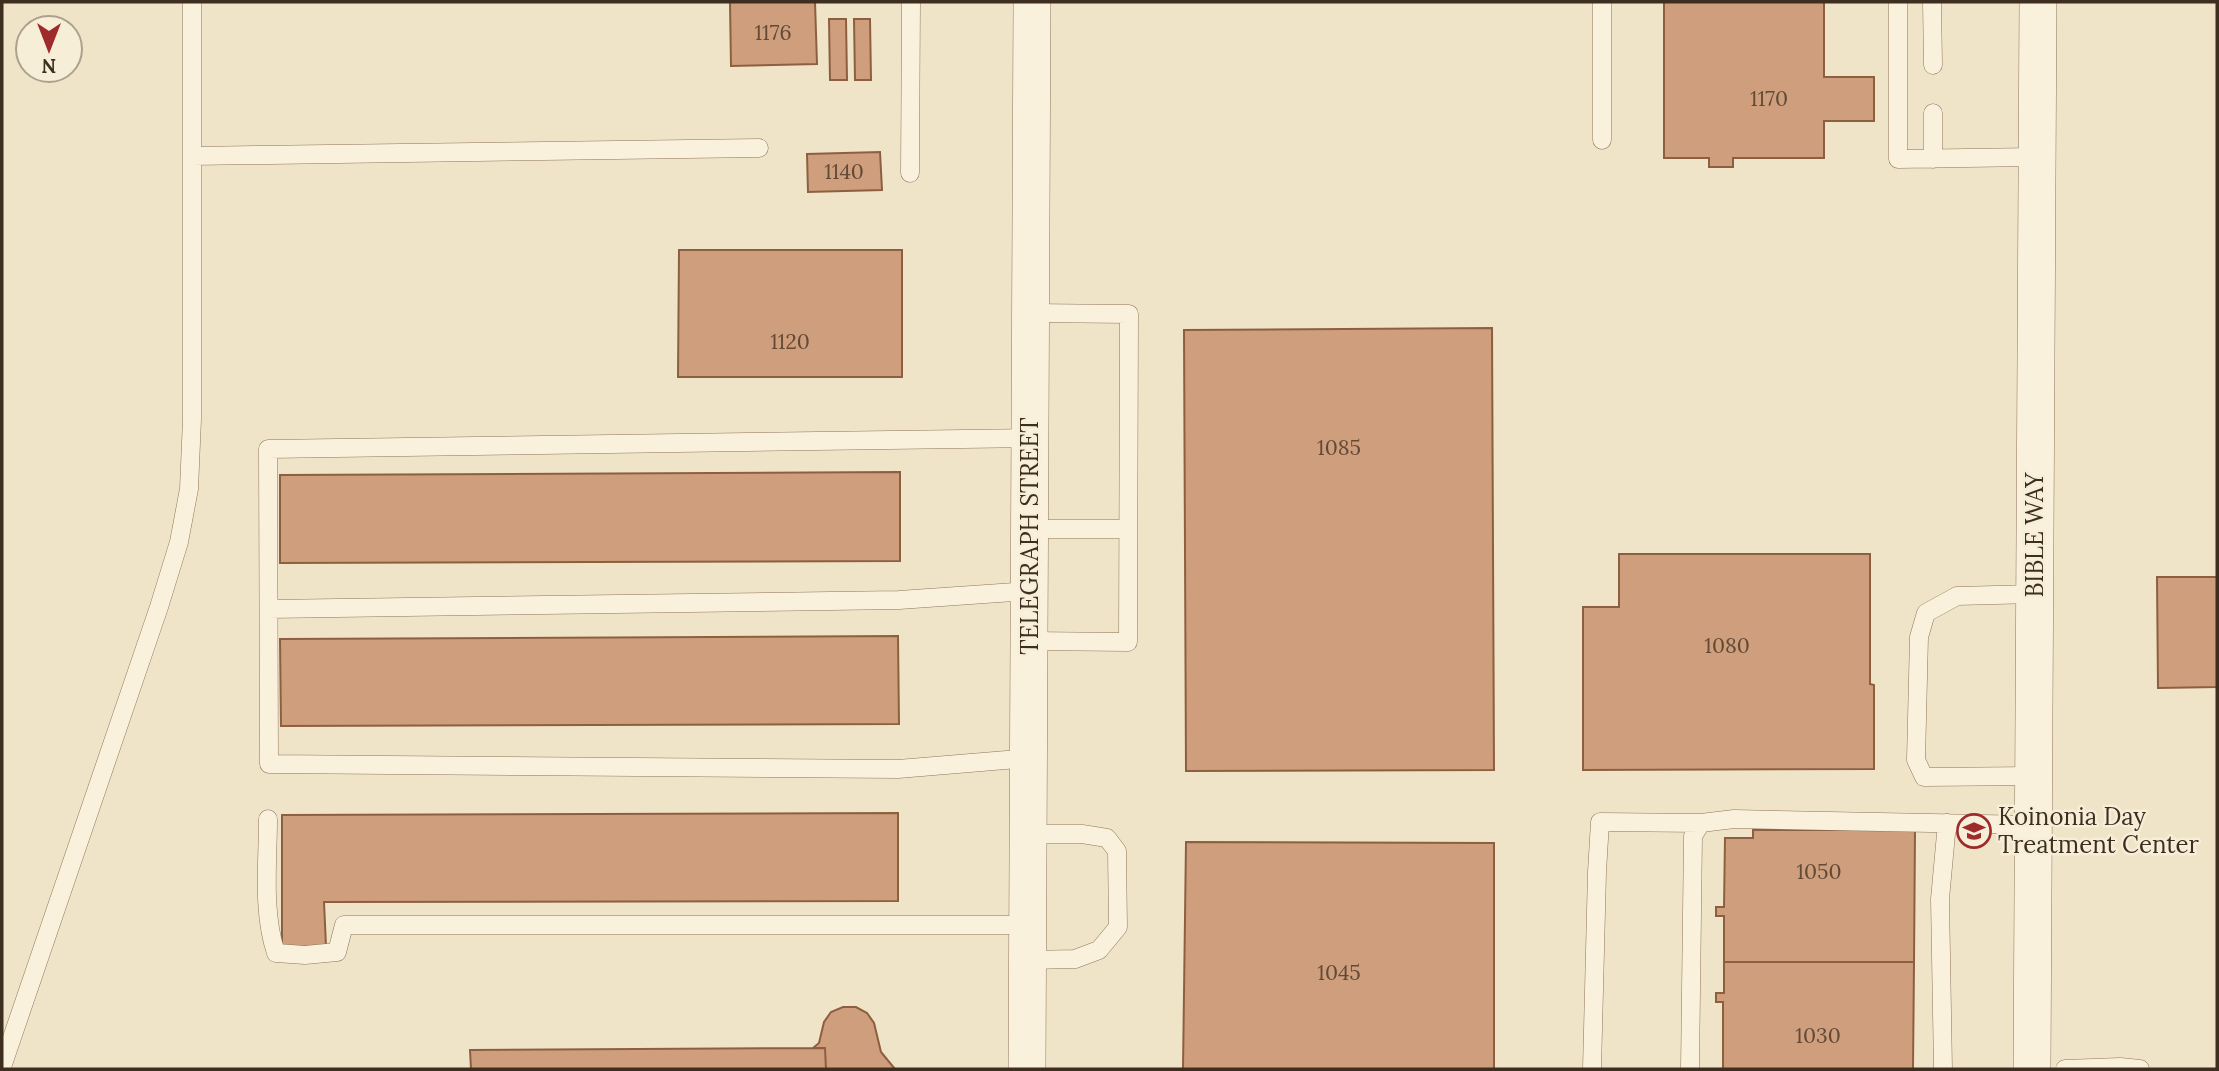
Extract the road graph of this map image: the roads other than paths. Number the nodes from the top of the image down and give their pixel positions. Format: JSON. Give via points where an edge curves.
{"nodes":[{"id":1,"x":192,"y":2,"type":"edge"},
{"id":2,"x":911,"y":2,"type":"edge"},
{"id":3,"x":1032,"y":2,"type":"edge"},
{"id":4,"x":1602,"y":2,"type":"edge"},
{"id":5,"x":1898,"y":2,"type":"edge"},
{"id":6,"x":1932,"y":2,"type":"edge"},
{"id":7,"x":2038,"y":2,"type":"edge"},
{"id":8,"x":1933,"y":65,"type":"dead end"},
{"id":9,"x":1933,"y":113,"type":"dead end"},
{"id":10,"x":1602,"y":140,"type":"dead end"},
{"id":11,"x":759,"y":148,"type":"dead end"},
{"id":12,"x":192,"y":156,"type":"junction"},
{"id":13,"x":2037,"y":157,"type":"junction"},
{"id":14,"x":1933,"y":159,"type":"junction"},
{"id":15,"x":910,"y":173,"type":"dead end"},
{"id":16,"x":1031,"y":313,"type":"junction"},
{"id":17,"x":1030,"y":438,"type":"junction"},
{"id":18,"x":1030,"y":529,"type":"junction"},
{"id":19,"x":1128,"y":529,"type":"junction"},
{"id":20,"x":1030,"y":591,"type":"junction"},
{"id":21,"x":2034,"y":594,"type":"junction"},
{"id":22,"x":269,"y":609,"type":"junction"},
{"id":23,"x":1029,"y":641,"type":"junction"},
{"id":24,"x":1028,"y":758,"type":"junction"},
{"id":25,"x":2034,"y":776,"type":"junction"},
{"id":26,"x":268,"y":819,"type":"dead end"},
{"id":27,"x":1701,"y":823,"type":"junction"},
{"id":28,"x":1947,"y":823,"type":"junction"},
{"id":29,"x":2034,"y":825,"type":"junction"},
{"id":30,"x":1028,"y":834,"type":"junction"},
{"id":31,"x":1028,"y":942,"type":"junction"},
{"id":32,"x":2,"y":1067,"type":"edge"},
{"id":33,"x":1027,"y":1069,"type":"edge"},
{"id":34,"x":1592,"y":1069,"type":"edge"},
{"id":35,"x":1690,"y":1069,"type":"edge"},
{"id":36,"x":1943,"y":1069,"type":"edge"},
{"id":37,"x":2032,"y":1069,"type":"edge"},
{"id":38,"x":2065,"y":1069,"type":"edge"},
{"id":39,"x":2140,"y":1069,"type":"edge"}],
"edges":[{"from":1,"to":12,"type":"lane"},
{"from":2,"to":15,"type":"lane"},
{"from":3,"to":16,"type":"street","name":"TELEGRAPH STREET"},
{"from":4,"to":10,"type":"lane"},
{"from":5,"to":14,"type":"lane","via":[[1898,159]]},
{"from":6,"to":8,"type":"lane"},
{"from":7,"to":13,"type":"street","name":"BIBLE WAY"},
{"from":9,"to":14,"type":"lane"},
{"from":11,"to":12,"type":"lane"},
{"from":12,"to":32,"type":"lane","via":[[192,419],[189,489],[179,542]]},
{"from":13,"to":14,"type":"lane"},
{"from":13,"to":21,"type":"street","name":"BIBLE WAY"},
{"from":16,"to":17,"type":"street","name":"TELEGRAPH STREET"},
{"from":16,"to":19,"type":"lane","via":[[1129,314]]},
{"from":17,"to":18,"type":"street","name":"TELEGRAPH STREET"},
{"from":17,"to":22,"type":"lane","via":[[268,449]]},
{"from":18,"to":19,"type":"lane"},
{"from":18,"to":20,"type":"street","name":"TELEGRAPH STREET"},
{"from":19,"to":23,"type":"lane","via":[[1128,642]]},
{"from":20,"to":22,"type":"lane","via":[[899,600]]},
{"from":20,"to":23,"type":"street","name":"TELEGRAPH STREET"},
{"from":21,"to":25,"type":"street","name":"BIBLE WAY"},
{"from":21,"to":25,"type":"lane","via":[[1957,596],[1926,613],[1919,637],[1916,760],[1924,777]]},
{"from":22,"to":24,"type":"lane","via":[[268,764],[898,769]]},
{"from":23,"to":24,"type":"street","name":"TELEGRAPH STREET"},
{"from":24,"to":30,"type":"street","name":"TELEGRAPH STREET"},
{"from":25,"to":29,"type":"street","name":"BIBLE WAY"},
{"from":26,"to":31,"type":"lane","via":[[268,918],[276,953],[337,952],[344,925]]},
{"from":27,"to":28,"type":"lane","via":[[1734,819]]},
{"from":27,"to":34,"type":"lane","via":[[1600,822]]},
{"from":27,"to":35,"type":"lane","via":[[1693,836]]},
{"from":28,"to":29,"type":"lane"},
{"from":28,"to":36,"type":"lane","via":[[1940,899]]},
{"from":29,"to":37,"type":"street","name":"BIBLE WAY"},
{"from":30,"to":31,"type":"street","name":"TELEGRAPH STREET"},
{"from":30,"to":31,"type":"lane","via":[[1107,838],[1117,851],[1118,927],[1098,950],[1075,959]]},
{"from":31,"to":33,"type":"street","name":"TELEGRAPH STREET"},
{"from":38,"to":39,"type":"lane"}]}
